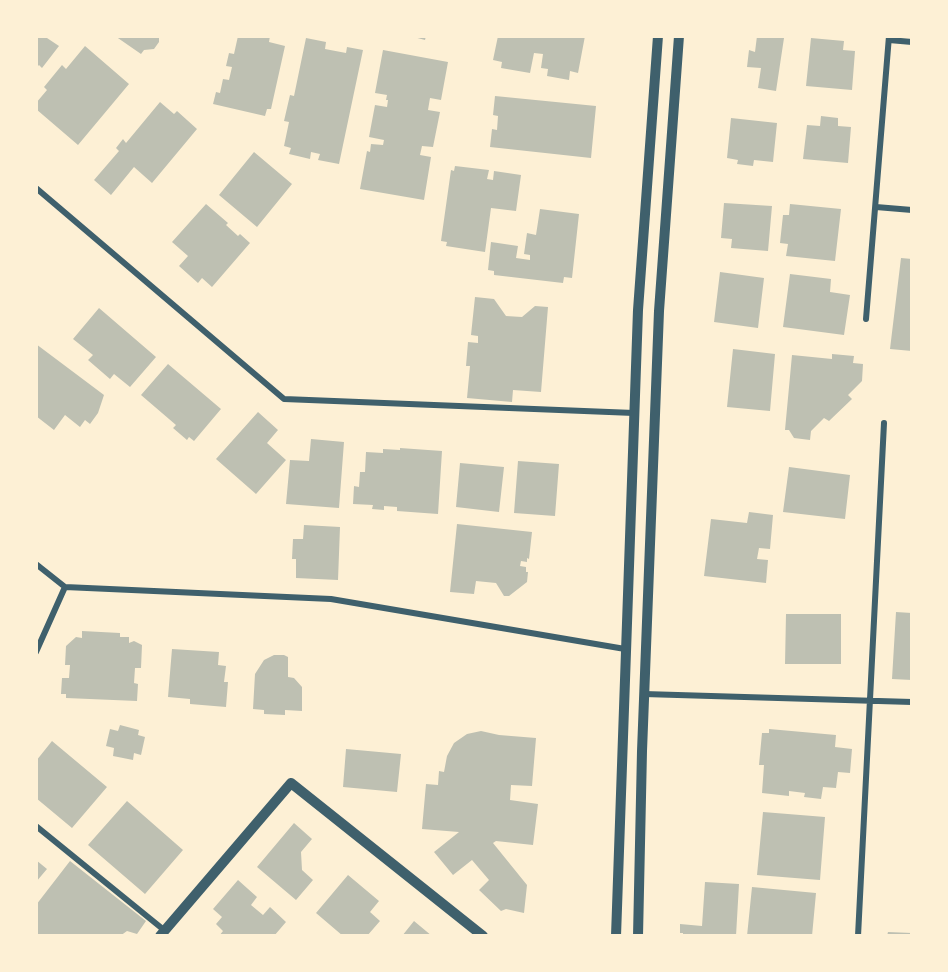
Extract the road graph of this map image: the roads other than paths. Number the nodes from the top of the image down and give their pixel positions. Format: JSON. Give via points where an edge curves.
{"nodes":[{"id":1,"x":658,"y":36,"type":"edge"},
{"id":2,"x":679,"y":36,"type":"edge"},
{"id":3,"x":889,"y":38,"type":"edge"},
{"id":4,"x":912,"y":42,"type":"edge"},
{"id":5,"x":36,"y":188,"type":"edge"},
{"id":6,"x":876,"y":207,"type":"junction"},
{"id":7,"x":912,"y":210,"type":"edge"},
{"id":8,"x":866,"y":319,"type":"dead end"},
{"id":9,"x":634,"y":412,"type":"junction"},
{"id":10,"x":884,"y":423,"type":"dead end"},
{"id":11,"x":36,"y":564,"type":"edge"},
{"id":12,"x":65,"y":587,"type":"junction"},
{"id":13,"x":625,"y":649,"type":"junction"},
{"id":14,"x":36,"y":652,"type":"edge"},
{"id":15,"x":644,"y":694,"type":"junction"},
{"id":16,"x":870,"y":701,"type":"junction"},
{"id":17,"x":912,"y":702,"type":"edge"},
{"id":18,"x":36,"y":826,"type":"edge"},
{"id":19,"x":163,"y":935,"type":"edge"},
{"id":20,"x":483,"y":936,"type":"edge"},
{"id":21,"x":616,"y":936,"type":"edge"},
{"id":22,"x":638,"y":936,"type":"edge"},
{"id":23,"x":858,"y":936,"type":"edge"}],
"edges":[{"from":1,"to":9,"type":"street"},
{"from":2,"to":15,"type":"street","via":[[659,311]]},
{"from":3,"to":4,"type":"street"},
{"from":3,"to":6,"type":"street"},
{"from":5,"to":9,"type":"street","via":[[284,399]]},
{"from":6,"to":7,"type":"street"},
{"from":6,"to":8,"type":"street"},
{"from":9,"to":13,"type":"street"},
{"from":10,"to":16,"type":"street"},
{"from":11,"to":12,"type":"street"},
{"from":12,"to":13,"type":"street","via":[[330,599]]},
{"from":12,"to":14,"type":"street"},
{"from":13,"to":21,"type":"street"},
{"from":15,"to":16,"type":"street"},
{"from":15,"to":22,"type":"street"},
{"from":16,"to":17,"type":"street"},
{"from":16,"to":23,"type":"street"},
{"from":18,"to":19,"type":"street","via":[[164,930]]},
{"from":19,"to":20,"type":"street","via":[[291,783]]}]}
